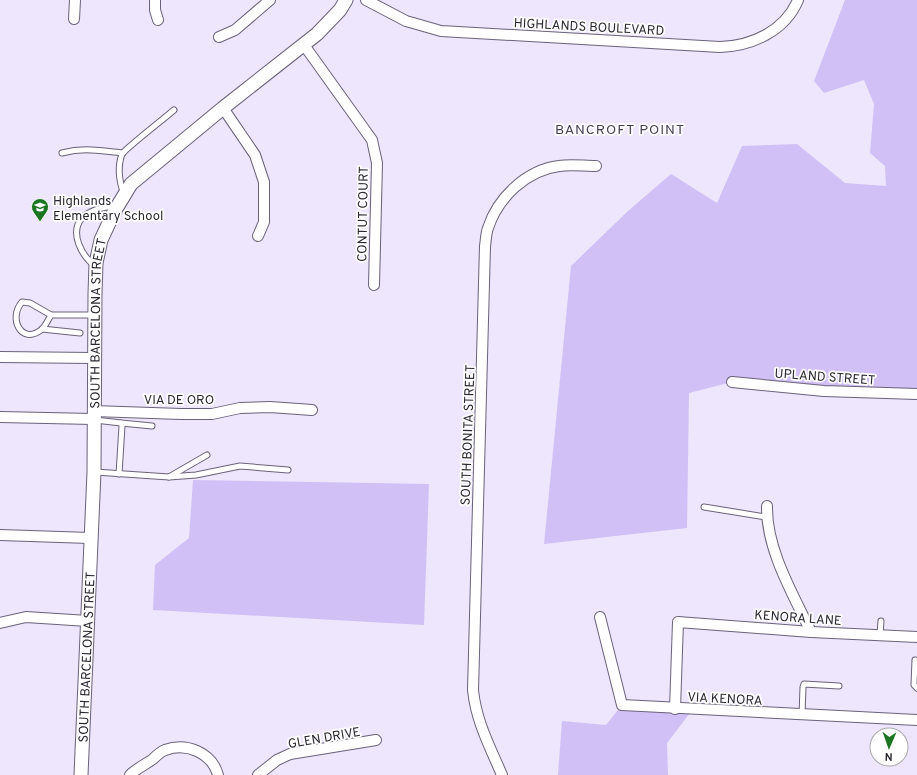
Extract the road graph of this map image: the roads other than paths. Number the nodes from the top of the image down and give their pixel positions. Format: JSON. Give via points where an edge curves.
{"nodes":[{"id":1,"x":75,"y":0,"type":"edge"},
{"id":2,"x":155,"y":0,"type":"edge"},
{"id":3,"x":270,"y":0,"type":"edge"},
{"id":4,"x":346,"y":0,"type":"edge"},
{"id":5,"x":366,"y":0,"type":"edge"},
{"id":6,"x":798,"y":0,"type":"edge"},
{"id":7,"x":74,"y":19,"type":"dead end"},
{"id":8,"x":158,"y":20,"type":"dead end"},
{"id":9,"x":219,"y":37,"type":"dead end"},
{"id":10,"x":304,"y":45,"type":"junction"},
{"id":11,"x":223,"y":108,"type":"junction"},
{"id":12,"x":174,"y":110,"type":"dead end"},
{"id":13,"x":62,"y":153,"type":"dead end"},
{"id":14,"x":123,"y":153,"type":"junction"},
{"id":15,"x":596,"y":166,"type":"dead end"},
{"id":16,"x":121,"y":200,"type":"junction"},
{"id":17,"x":258,"y":236,"type":"dead end"},
{"id":18,"x":96,"y":267,"type":"junction"},
{"id":19,"x":374,"y":285,"type":"dead end"},
{"id":20,"x":51,"y":315,"type":"junction"},
{"id":21,"x":94,"y":315,"type":"junction"},
{"id":22,"x":42,"y":329,"type":"junction"},
{"id":23,"x":80,"y":333,"type":"dead end"},
{"id":24,"x":0,"y":357,"type":"edge"},
{"id":25,"x":93,"y":358,"type":"junction"},
{"id":26,"x":732,"y":382,"type":"dead end"},
{"id":27,"x":917,"y":394,"type":"edge"},
{"id":28,"x":312,"y":410,"type":"dead end"},
{"id":29,"x":93,"y":415,"type":"junction"},
{"id":30,"x":0,"y":417,"type":"edge"},
{"id":31,"x":121,"y":423,"type":"junction"},
{"id":32,"x":152,"y":426,"type":"dead end"},
{"id":33,"x":207,"y":455,"type":"dead end"},
{"id":34,"x":288,"y":470,"type":"dead end"},
{"id":35,"x":94,"y":472,"type":"junction"},
{"id":36,"x":120,"y":474,"type":"junction"},
{"id":37,"x":169,"y":477,"type":"junction"},
{"id":38,"x":767,"y":506,"type":"dead end"},
{"id":39,"x":704,"y":507,"type":"dead end"},
{"id":40,"x":766,"y":517,"type":"junction"},
{"id":41,"x":0,"y":535,"type":"edge"},
{"id":42,"x":90,"y":538,"type":"junction"},
{"id":43,"x":600,"y":617,"type":"dead end"},
{"id":44,"x":88,"y":621,"type":"junction"},
{"id":45,"x":881,"y":621,"type":"dead end"},
{"id":46,"x":0,"y":623,"type":"edge"},
{"id":47,"x":811,"y":632,"type":"junction"},
{"id":48,"x":880,"y":635,"type":"junction"},
{"id":49,"x":917,"y":637,"type":"edge"},
{"id":50,"x":915,"y":660,"type":"dead end"},
{"id":51,"x":839,"y":686,"type":"dead end"},
{"id":52,"x":917,"y":688,"type":"edge"},
{"id":53,"x":675,"y":708,"type":"junction"},
{"id":54,"x":802,"y":715,"type":"junction"},
{"id":55,"x":917,"y":720,"type":"edge"},
{"id":56,"x":376,"y":740,"type":"dead end"},
{"id":57,"x":81,"y":775,"type":"edge"},
{"id":58,"x":130,"y":775,"type":"edge"},
{"id":59,"x":218,"y":775,"type":"edge"},
{"id":60,"x":258,"y":775,"type":"edge"},
{"id":61,"x":502,"y":775,"type":"edge"}],
"edges":[{"from":1,"to":7,"type":"street"},
{"from":2,"to":8,"type":"street"},
{"from":3,"to":9,"type":"street","via":[[235,30]]},
{"from":4,"to":10,"type":"main road","name":"SOUTH BARCELONA STREET","via":[[340,10]]},
{"from":5,"to":6,"type":"street","name":"HIGHLANDS BOULEVARD","via":[[406,21],[441,31],[720,47],[739,46],[766,35],[788,16]]},
{"from":10,"to":11,"type":"main road","name":"SOUTH BARCELONA STREET"},
{"from":10,"to":19,"type":"street","name":"CONTUT COURT","via":[[372,140],[377,163]]},
{"from":11,"to":16,"type":"main road","name":"SOUTH BARCELONA STREET","via":[[131,184]]},
{"from":11,"to":17,"type":"street","via":[[255,155],[264,182],[264,222]]},
{"from":12,"to":14,"type":"lane"},
{"from":13,"to":14,"type":"lane","via":[[90,149]]},
{"from":14,"to":16,"type":"lane","via":[[119,170]]},
{"from":15,"to":61,"type":"street","name":"SOUTH BONITA STREET","via":[[559,166],[529,176],[499,204],[488,228],[485,246],[473,690],[474,707],[479,723]]},
{"from":16,"to":18,"type":"main road","name":"SOUTH BARCELONA STREET","via":[[102,240]]},
{"from":16,"to":18,"type":"lane","via":[[98,208],[82,218],[78,226],[79,245],[87,260]]},
{"from":18,"to":21,"type":"main road","name":"SOUTH BARCELONA STREET"},
{"from":20,"to":21,"type":"lane"},
{"from":20,"to":22,"type":"lane"},
{"from":20,"to":22,"type":"lane","via":[[30,302],[22,302],[18,307],[15,317],[21,331],[34,334]]},
{"from":21,"to":25,"type":"main road","name":"SOUTH BARCELONA STREET"},
{"from":22,"to":23,"type":"lane"},
{"from":24,"to":25,"type":"street"},
{"from":25,"to":29,"type":"main road","name":"SOUTH BARCELONA STREET"},
{"from":26,"to":27,"type":"street","name":"UPLAND STREET","via":[[824,391]]},
{"from":28,"to":29,"type":"street","name":"VIA DE ORO","via":[[270,407],[240,408],[212,414]]},
{"from":29,"to":30,"type":"street","name":"VIA DE ORO"},
{"from":29,"to":31,"type":"lane"},
{"from":29,"to":35,"type":"main road","name":"SOUTH BARCELONA STREET"},
{"from":31,"to":32,"type":"lane"},
{"from":31,"to":36,"type":"lane"},
{"from":33,"to":37,"type":"lane"},
{"from":34,"to":37,"type":"lane","via":[[240,466],[196,475]]},
{"from":35,"to":36,"type":"lane"},
{"from":35,"to":42,"type":"main road","name":"SOUTH BARCELONA STREET"},
{"from":36,"to":37,"type":"lane"},
{"from":38,"to":40,"type":"street"},
{"from":39,"to":40,"type":"lane"},
{"from":40,"to":47,"type":"street","via":[[773,550]]},
{"from":41,"to":42,"type":"street"},
{"from":42,"to":44,"type":"main road","name":"SOUTH BARCELONA STREET"},
{"from":43,"to":53,"type":"street","name":"VIA KENORA","via":[[622,705]]},
{"from":44,"to":46,"type":"street","via":[[26,617]]},
{"from":44,"to":57,"type":"main road","name":"SOUTH BARCELONA STREET"},
{"from":45,"to":48,"type":"lane"},
{"from":47,"to":48,"type":"street","name":"KENORA LANE"},
{"from":47,"to":53,"type":"street","name":"KENORA LANE","via":[[678,622]]},
{"from":48,"to":49,"type":"street","name":"KENORA LANE"},
{"from":50,"to":52,"type":"lane","via":[[914,685]]},
{"from":51,"to":54,"type":"lane","via":[[804,684]]},
{"from":53,"to":54,"type":"street","name":"VIA KENORA"},
{"from":54,"to":55,"type":"street","name":"VIA KENORA"},
{"from":56,"to":60,"type":"street","name":"GLEN DRIVE","via":[[290,754],[277,760]]},
{"from":58,"to":59,"type":"street","via":[[161,752],[180,747],[193,749],[205,755],[215,765]]}]}
